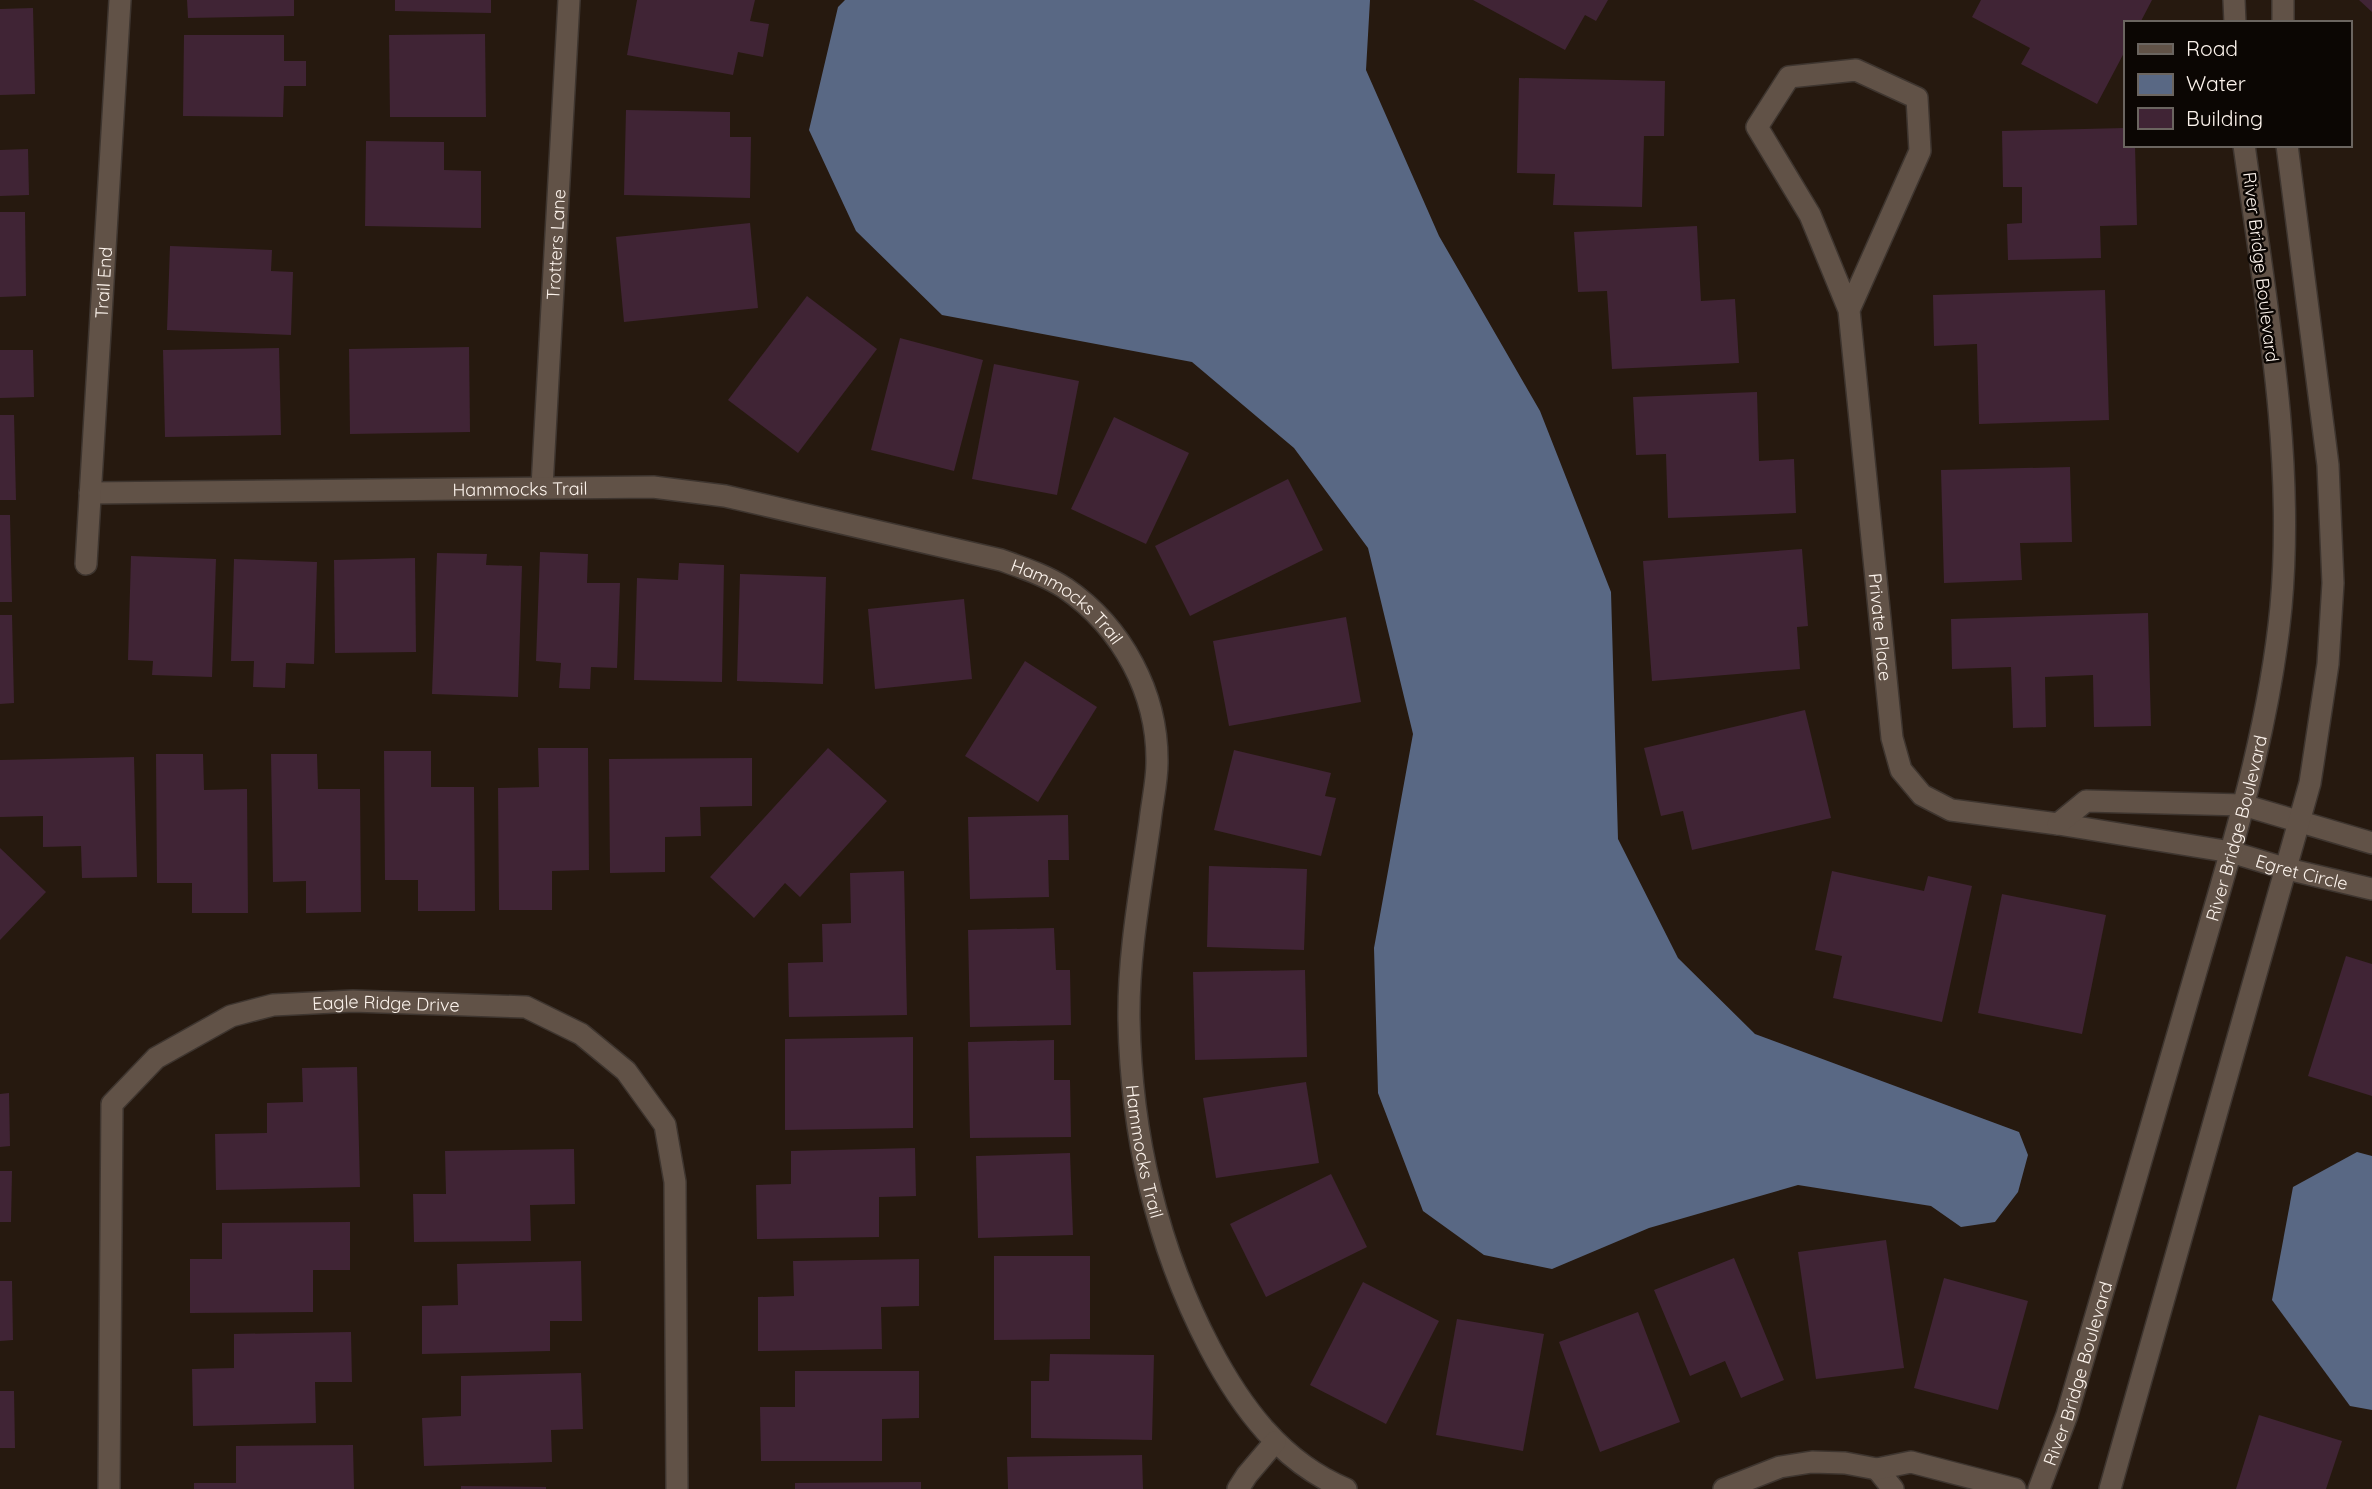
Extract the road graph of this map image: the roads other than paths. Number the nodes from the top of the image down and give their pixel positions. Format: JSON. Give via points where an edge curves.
{"nodes":[{"id":1,"x":120,"y":0,"type":"edge"},
{"id":2,"x":569,"y":0,"type":"edge"},
{"id":3,"x":2234,"y":0,"type":"edge"},
{"id":4,"x":2283,"y":0,"type":"edge"},
{"id":5,"x":2235,"y":21,"type":"edge"},
{"id":6,"x":2283,"y":21,"type":"edge"},
{"id":7,"x":2245,"y":147,"type":"edge"},
{"id":8,"x":2287,"y":147,"type":"edge"},
{"id":9,"x":1849,"y":310,"type":"junction"},
{"id":10,"x":542,"y":487,"type":"junction"},
{"id":11,"x":90,"y":493,"type":"junction"},
{"id":12,"x":86,"y":564,"type":"dead end"},
{"id":13,"x":2243,"y":805,"type":"junction"},
{"id":14,"x":2299,"y":822,"type":"junction"},
{"id":15,"x":2058,"y":824,"type":"junction"},
{"id":16,"x":2372,"y":843,"type":"edge"},
{"id":17,"x":2231,"y":852,"type":"junction"},
{"id":18,"x":2287,"y":869,"type":"junction"},
{"id":19,"x":2372,"y":889,"type":"edge"},
{"id":20,"x":1275,"y":1442,"type":"junction"},
{"id":21,"x":1877,"y":1469,"type":"junction"},
{"id":22,"x":109,"y":1489,"type":"edge"},
{"id":23,"x":677,"y":1489,"type":"edge"},
{"id":24,"x":1238,"y":1489,"type":"edge"},
{"id":25,"x":1346,"y":1489,"type":"edge"},
{"id":26,"x":1724,"y":1489,"type":"edge"},
{"id":27,"x":1892,"y":1489,"type":"edge"},
{"id":28,"x":2015,"y":1489,"type":"edge"},
{"id":29,"x":2039,"y":1489,"type":"edge"},
{"id":30,"x":2110,"y":1489,"type":"edge"}],
"edges":[{"from":1,"to":11,"type":"street","name":"Trail End"},
{"from":2,"to":10,"type":"street","name":"Trotters Lane"},
{"from":3,"to":5,"type":"street"},
{"from":4,"to":6,"type":"street"},
{"from":7,"to":13,"type":"street","name":"River Bridge Boulevard","via":[[2281,420],[2285,533],[2281,608],[2263,720]]},
{"from":8,"to":14,"type":"street","via":[[2328,465],[2333,583],[2328,664],[2311,783]]},
{"from":9,"to":9,"type":"street","name":"Private Place","via":[[1810,215],[1757,127],[1789,77],[1856,70],[1917,98],[1920,151]]},
{"from":9,"to":15,"type":"street","name":"Private Place","via":[[1892,738],[1901,770],[1922,795],[1951,810]]},
{"from":10,"to":11,"type":"street","name":"Hammocks Trail"},
{"from":10,"to":20,"type":"street","name":"Hammocks Trail","via":[[653,487],[725,496],[1001,560],[1064,588],[1115,634],[1147,695],[1157,763],[1129,1020],[1136,1116],[1147,1180],[1196,1321],[1246,1409]]},
{"from":11,"to":12,"type":"street","name":"Trail End"},
{"from":13,"to":14,"type":"street"},
{"from":13,"to":15,"type":"street","via":[[2086,802]]},
{"from":13,"to":17,"type":"street","name":"River Bridge Boulevard"},
{"from":14,"to":16,"type":"street"},
{"from":14,"to":18,"type":"street"},
{"from":15,"to":17,"type":"street","name":"Private Place"},
{"from":17,"to":18,"type":"street","name":"Egret Circle"},
{"from":17,"to":29,"type":"street","name":"River Bridge Boulevard","via":[[2067,1415]]},
{"from":18,"to":19,"type":"street","name":"Egret Circle"},
{"from":18,"to":30,"type":"street"},
{"from":20,"to":24,"type":"street"},
{"from":20,"to":25,"type":"street","name":"Hammocks Trail","via":[[1310,1470]]},
{"from":21,"to":26,"type":"street","via":[[1812,1462],[1780,1467]]},
{"from":21,"to":27,"type":"street"},
{"from":21,"to":28,"type":"street","via":[[1911,1462]]},
{"from":22,"to":23,"type":"street","name":"Eagle Ridge Drive","via":[[112,1104],[156,1058],[231,1016],[273,1005],[354,1001],[526,1007],[581,1034],[626,1070],[665,1125],[675,1182]]}]}
